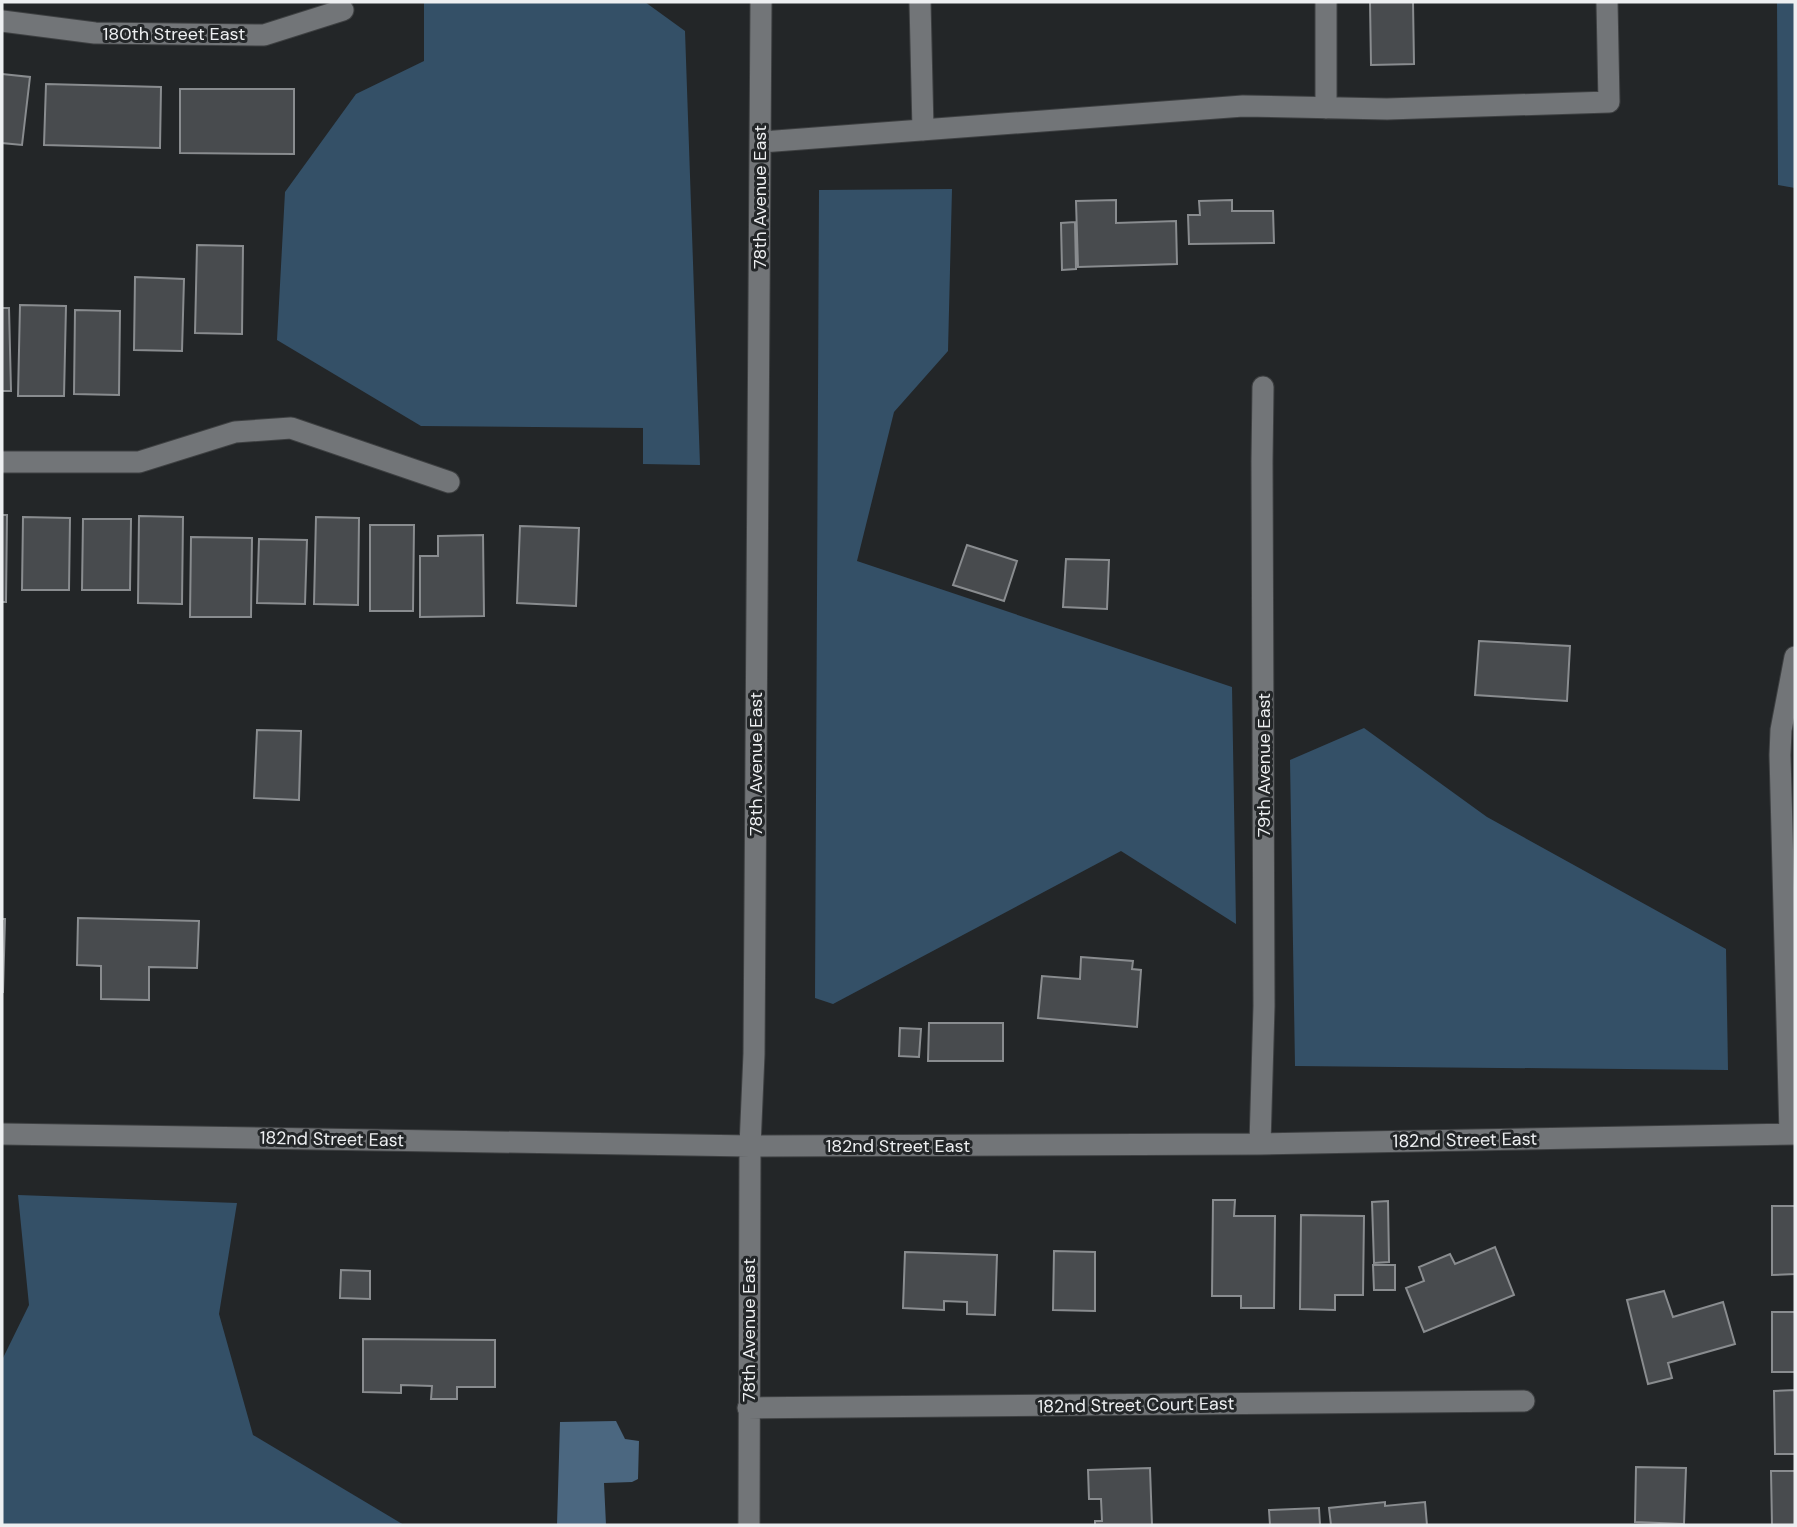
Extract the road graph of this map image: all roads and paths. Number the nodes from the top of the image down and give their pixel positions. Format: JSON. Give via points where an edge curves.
{"nodes":[{"id":1,"x":761,"y":2,"type":"edge"},
{"id":2,"x":920,"y":2,"type":"edge"},
{"id":3,"x":1326,"y":2,"type":"edge"},
{"id":4,"x":1607,"y":2,"type":"edge"},
{"id":5,"x":342,"y":10,"type":"dead end"},
{"id":6,"x":2,"y":21,"type":"edge"},
{"id":7,"x":1326,"y":108,"type":"junction"},
{"id":8,"x":923,"y":130,"type":"junction"},
{"id":9,"x":761,"y":142,"type":"junction"},
{"id":10,"x":1263,"y":387,"type":"dead end"},
{"id":11,"x":2,"y":462,"type":"edge"},
{"id":12,"x":449,"y":482,"type":"dead end"},
{"id":13,"x":1795,"y":657,"type":"edge"},
{"id":14,"x":2,"y":1134,"type":"edge"},
{"id":15,"x":1792,"y":1134,"type":"edge"},
{"id":16,"x":1260,"y":1144,"type":"junction"},
{"id":17,"x":750,"y":1146,"type":"junction"},
{"id":18,"x":1524,"y":1401,"type":"dead end"},
{"id":19,"x":748,"y":1408,"type":"junction"},
{"id":20,"x":749,"y":1525,"type":"edge"}],
"edges":[{"from":1,"to":9,"type":"street","name":"78th Avenue East"},
{"from":2,"to":8,"type":"street"},
{"from":3,"to":7,"type":"street"},
{"from":4,"to":7,"type":"street","via":[[1609,102]]},
{"from":5,"to":6,"type":"street","name":"180th Street East","via":[[264,35],[95,33]]},
{"from":7,"to":8,"type":"street","via":[[1243,106]]},
{"from":8,"to":9,"type":"street"},
{"from":9,"to":17,"type":"street","name":"78th Avenue East"},
{"from":10,"to":16,"type":"street","name":"79th Avenue East"},
{"from":11,"to":12,"type":"street","via":[[139,461],[236,432],[291,428]]},
{"from":13,"to":15,"type":"street","via":[[1780,755]]},
{"from":14,"to":17,"type":"street","name":"182nd Street East"},
{"from":15,"to":16,"type":"street","name":"182nd Street East"},
{"from":16,"to":17,"type":"street","name":"182nd Street East"},
{"from":17,"to":19,"type":"street","name":"78th Avenue East"},
{"from":18,"to":19,"type":"street","name":"182nd Street Court East"},
{"from":19,"to":20,"type":"street","name":"78th Avenue East"}]}
